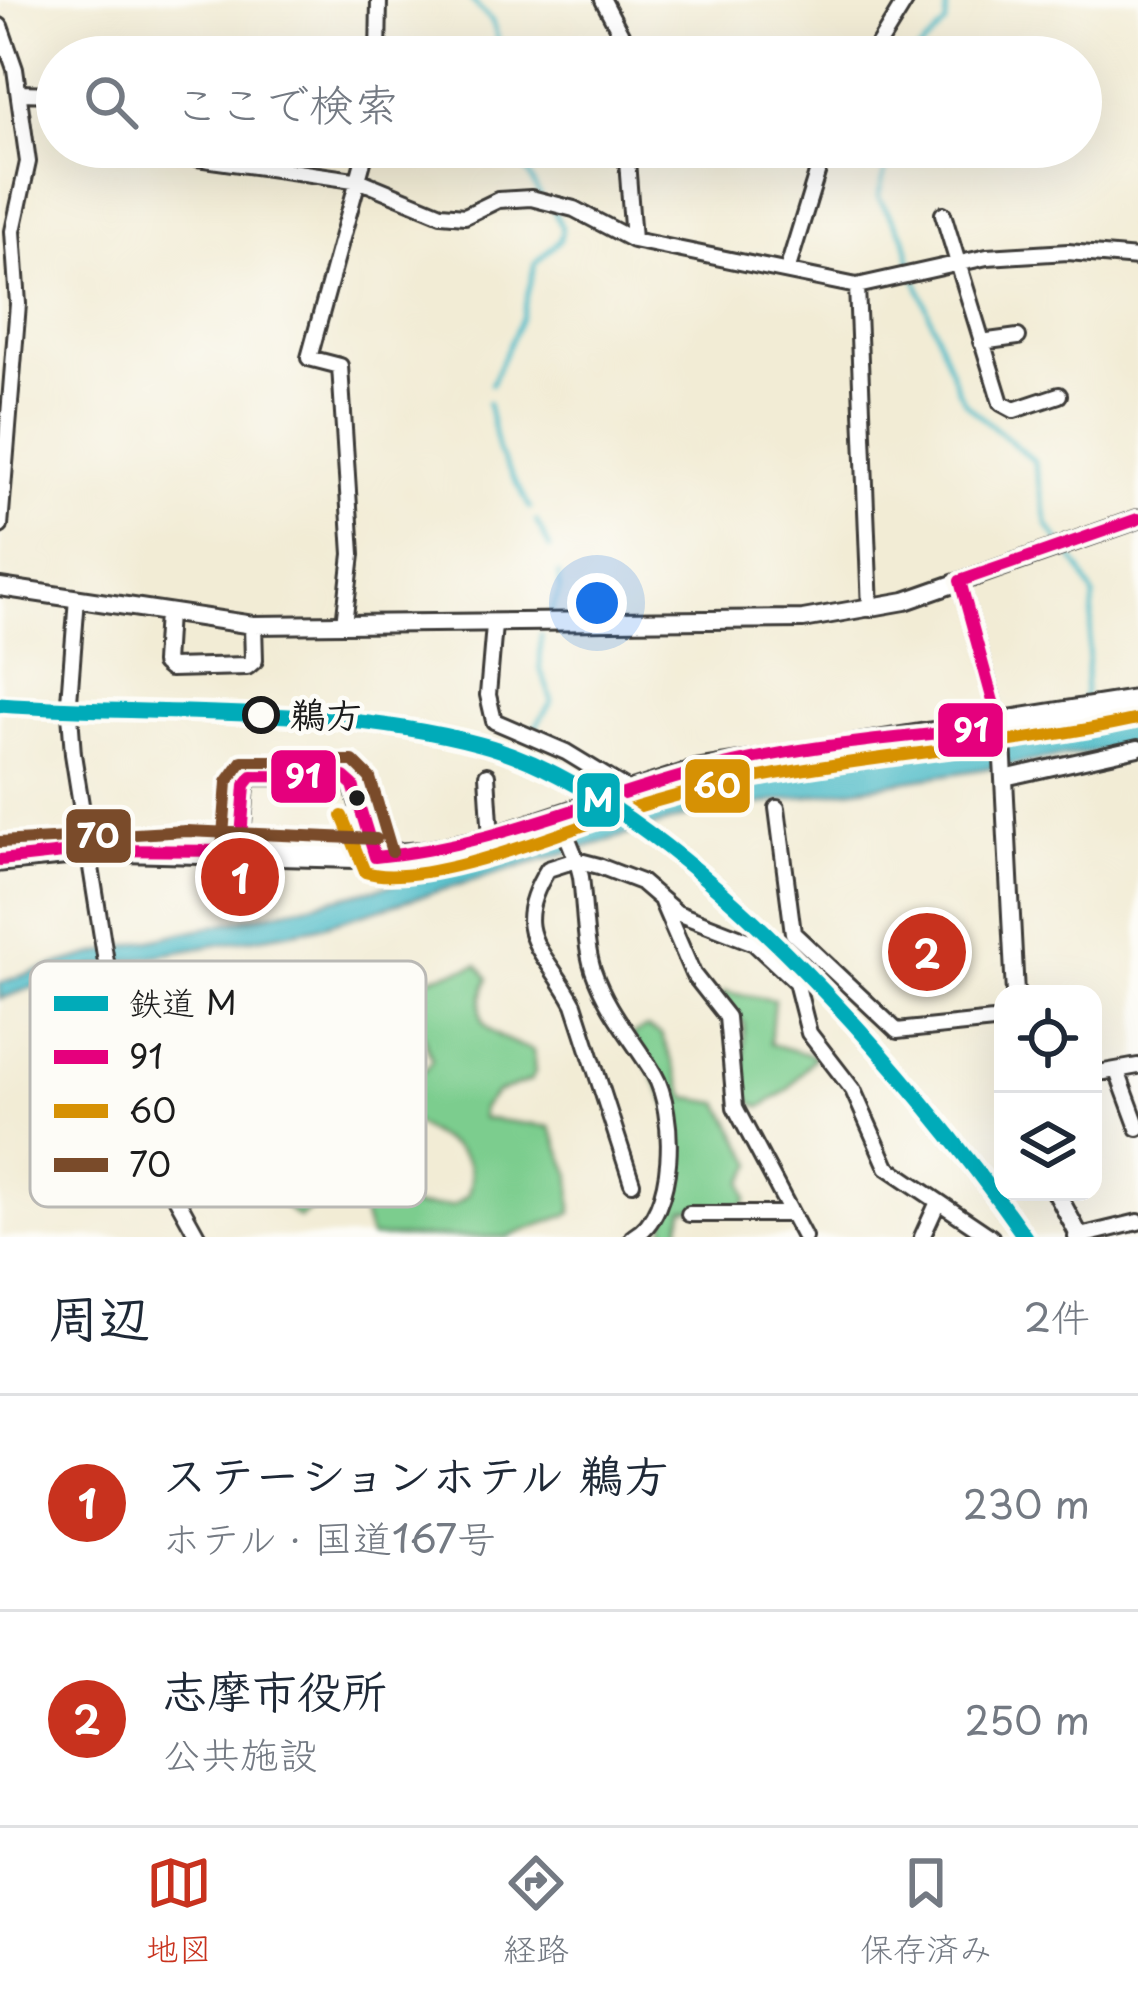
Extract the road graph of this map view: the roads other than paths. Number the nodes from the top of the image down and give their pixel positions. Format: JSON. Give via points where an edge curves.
{"nodes":[{"id":1,"x":379,"y":0,"type":"edge"},
{"id":2,"x":603,"y":0,"type":"edge"},
{"id":3,"x":906,"y":0,"type":"edge"},
{"id":4,"x":0,"y":26,"type":"edge"},
{"id":5,"x":378,"y":36,"type":"edge"},
{"id":6,"x":622,"y":36,"type":"edge"},
{"id":7,"x":884,"y":36,"type":"edge"},
{"id":8,"x":19,"y":93,"type":"junction"},
{"id":9,"x":36,"y":93,"type":"edge"},
{"id":10,"x":268,"y":168,"type":"edge"},
{"id":11,"x":363,"y":168,"type":"edge"},
{"id":12,"x":628,"y":168,"type":"edge"},
{"id":13,"x":819,"y":168,"type":"edge"},
{"id":14,"x":361,"y":181,"type":"junction"},
{"id":15,"x":943,"y":214,"type":"dead end"},
{"id":16,"x":634,"y":240,"type":"junction"},
{"id":17,"x":1138,"y":258,"type":"edge"},
{"id":18,"x":955,"y":262,"type":"junction"},
{"id":19,"x":787,"y":271,"type":"junction"},
{"id":20,"x":857,"y":286,"type":"junction"},
{"id":21,"x":1018,"y":337,"type":"dead end"},
{"id":22,"x":981,"y":342,"type":"junction"},
{"id":23,"x":1059,"y":395,"type":"dead end"},
{"id":24,"x":1138,"y":519,"type":"edge"},
{"id":25,"x":0,"y":526,"type":"edge"},
{"id":26,"x":960,"y":581,"type":"junction"},
{"id":27,"x":0,"y":587,"type":"edge"},
{"id":28,"x":77,"y":598,"type":"junction"},
{"id":29,"x":870,"y":609,"type":"junction"},
{"id":30,"x":167,"y":613,"type":"junction"},
{"id":31,"x":344,"y":624,"type":"junction"},
{"id":32,"x":253,"y":625,"type":"junction"},
{"id":33,"x":494,"y":626,"type":"junction"},
{"id":34,"x":1138,"y":701,"type":"edge"},
{"id":35,"x":1001,"y":734,"type":"junction"},
{"id":36,"x":1138,"y":748,"type":"edge"},
{"id":37,"x":1004,"y":774,"type":"junction"},
{"id":38,"x":488,"y":776,"type":"dead end"},
{"id":39,"x":629,"y":791,"type":"junction"},
{"id":40,"x":776,"y":808,"type":"dead end"},
{"id":41,"x":561,"y":822,"type":"junction"},
{"id":42,"x":491,"y":839,"type":"junction"},
{"id":43,"x":90,"y":850,"type":"junction"},
{"id":44,"x":240,"y":851,"type":"junction"},
{"id":45,"x":375,"y":857,"type":"junction"},
{"id":46,"x":575,"y":857,"type":"junction"},
{"id":47,"x":0,"y":860,"type":"edge"},
{"id":48,"x":662,"y":902,"type":"junction"},
{"id":49,"x":105,"y":961,"type":"edge"},
{"id":50,"x":1015,"y":985,"type":"edge"},
{"id":51,"x":994,"y":1021,"type":"edge"},
{"id":52,"x":1138,"y":1066,"type":"edge"},
{"id":53,"x":1117,"y":1071,"type":"junction"},
{"id":54,"x":1102,"y":1074,"type":"edge"},
{"id":55,"x":1138,"y":1128,"type":"edge"},
{"id":56,"x":632,"y":1183,"type":"dead end"},
{"id":57,"x":1060,"y":1201,"type":"edge"},
{"id":58,"x":938,"y":1202,"type":"junction"},
{"id":59,"x":182,"y":1207,"type":"edge"},
{"id":60,"x":689,"y":1214,"type":"dead end"},
{"id":61,"x":792,"y":1214,"type":"junction"},
{"id":62,"x":1138,"y":1222,"type":"edge"},
{"id":63,"x":640,"y":1235,"type":"edge"},
{"id":64,"x":1078,"y":1236,"type":"edge"},
{"id":65,"x":199,"y":1237,"type":"edge"},
{"id":66,"x":804,"y":1237,"type":"edge"},
{"id":67,"x":922,"y":1237,"type":"edge"},
{"id":68,"x":991,"y":1237,"type":"edge"}],
"edges":[{"from":1,"to":5,"type":"street"},
{"from":2,"to":6,"type":"street"},
{"from":3,"to":7,"type":"street"},
{"from":4,"to":8,"type":"street"},
{"from":8,"to":9,"type":"street"},
{"from":8,"to":25,"type":"street","via":[[28,171],[13,231],[18,304]]},
{"from":10,"to":14,"type":"street"},
{"from":11,"to":14,"type":"street"},
{"from":12,"to":16,"type":"street"},
{"from":13,"to":19,"type":"street"},
{"from":14,"to":16,"type":"street","via":[[465,216],[498,200],[531,198],[574,208]]},
{"from":14,"to":31,"type":"street","via":[[309,358],[340,366],[352,554]]},
{"from":15,"to":18,"type":"street"},
{"from":16,"to":19,"type":"street"},
{"from":17,"to":18,"type":"street","via":[[1068,252]]},
{"from":18,"to":20,"type":"street"},
{"from":18,"to":22,"type":"street"},
{"from":19,"to":20,"type":"street"},
{"from":20,"to":29,"type":"street"},
{"from":21,"to":22,"type":"street"},
{"from":22,"to":23,"type":"street","via":[[1007,408]]},
{"from":24,"to":26,"type":"street"},
{"from":26,"to":29,"type":"street"},
{"from":26,"to":35,"type":"street"},
{"from":27,"to":28,"type":"street"},
{"from":28,"to":30,"type":"street"},
{"from":28,"to":43,"type":"street","via":[[69,700]]},
{"from":29,"to":33,"type":"street","via":[[736,622]]},
{"from":30,"to":32,"type":"street"},
{"from":30,"to":32,"type":"street","via":[[170,668],[247,666],[254,661]]},
{"from":31,"to":32,"type":"street"},
{"from":31,"to":33,"type":"street"},
{"from":33,"to":39,"type":"street","via":[[487,701],[494,721]]},
{"from":34,"to":35,"type":"highway"},
{"from":35,"to":37,"type":"street"},
{"from":35,"to":39,"type":"highway","via":[[816,749]]},
{"from":36,"to":37,"type":"street"},
{"from":37,"to":50,"type":"street"},
{"from":38,"to":42,"type":"street"},
{"from":39,"to":41,"type":"highway"},
{"from":40,"to":51,"type":"street","via":[[793,933],[897,1031]]},
{"from":41,"to":42,"type":"highway"},
{"from":41,"to":46,"type":"street"},
{"from":42,"to":45,"type":"highway"},
{"from":43,"to":44,"type":"highway"},
{"from":43,"to":47,"type":"highway"},
{"from":43,"to":49,"type":"street"},
{"from":44,"to":45,"type":"highway"},
{"from":44,"to":45,"type":"street","via":[[244,785],[252,776],[344,777]]},
{"from":46,"to":48,"type":"street","via":[[641,882]]},
{"from":46,"to":56,"type":"street","via":[[548,869],[527,909],[530,930],[574,1004]]},
{"from":46,"to":63,"type":"street","via":[[594,971],[610,1011],[656,1078],[671,1150],[663,1195]]},
{"from":48,"to":58,"type":"street","via":[[754,943],[781,966],[801,992],[809,1033],[866,1112],[886,1167]]},
{"from":48,"to":61,"type":"street","via":[[692,974],[727,1017],[735,1107]]},
{"from":52,"to":53,"type":"street"},
{"from":53,"to":54,"type":"street"},
{"from":53,"to":55,"type":"street"},
{"from":57,"to":64,"type":"street"},
{"from":58,"to":67,"type":"street"},
{"from":58,"to":68,"type":"street"},
{"from":59,"to":65,"type":"street"},
{"from":60,"to":61,"type":"street"},
{"from":61,"to":66,"type":"street"},
{"from":62,"to":64,"type":"street"}]}
